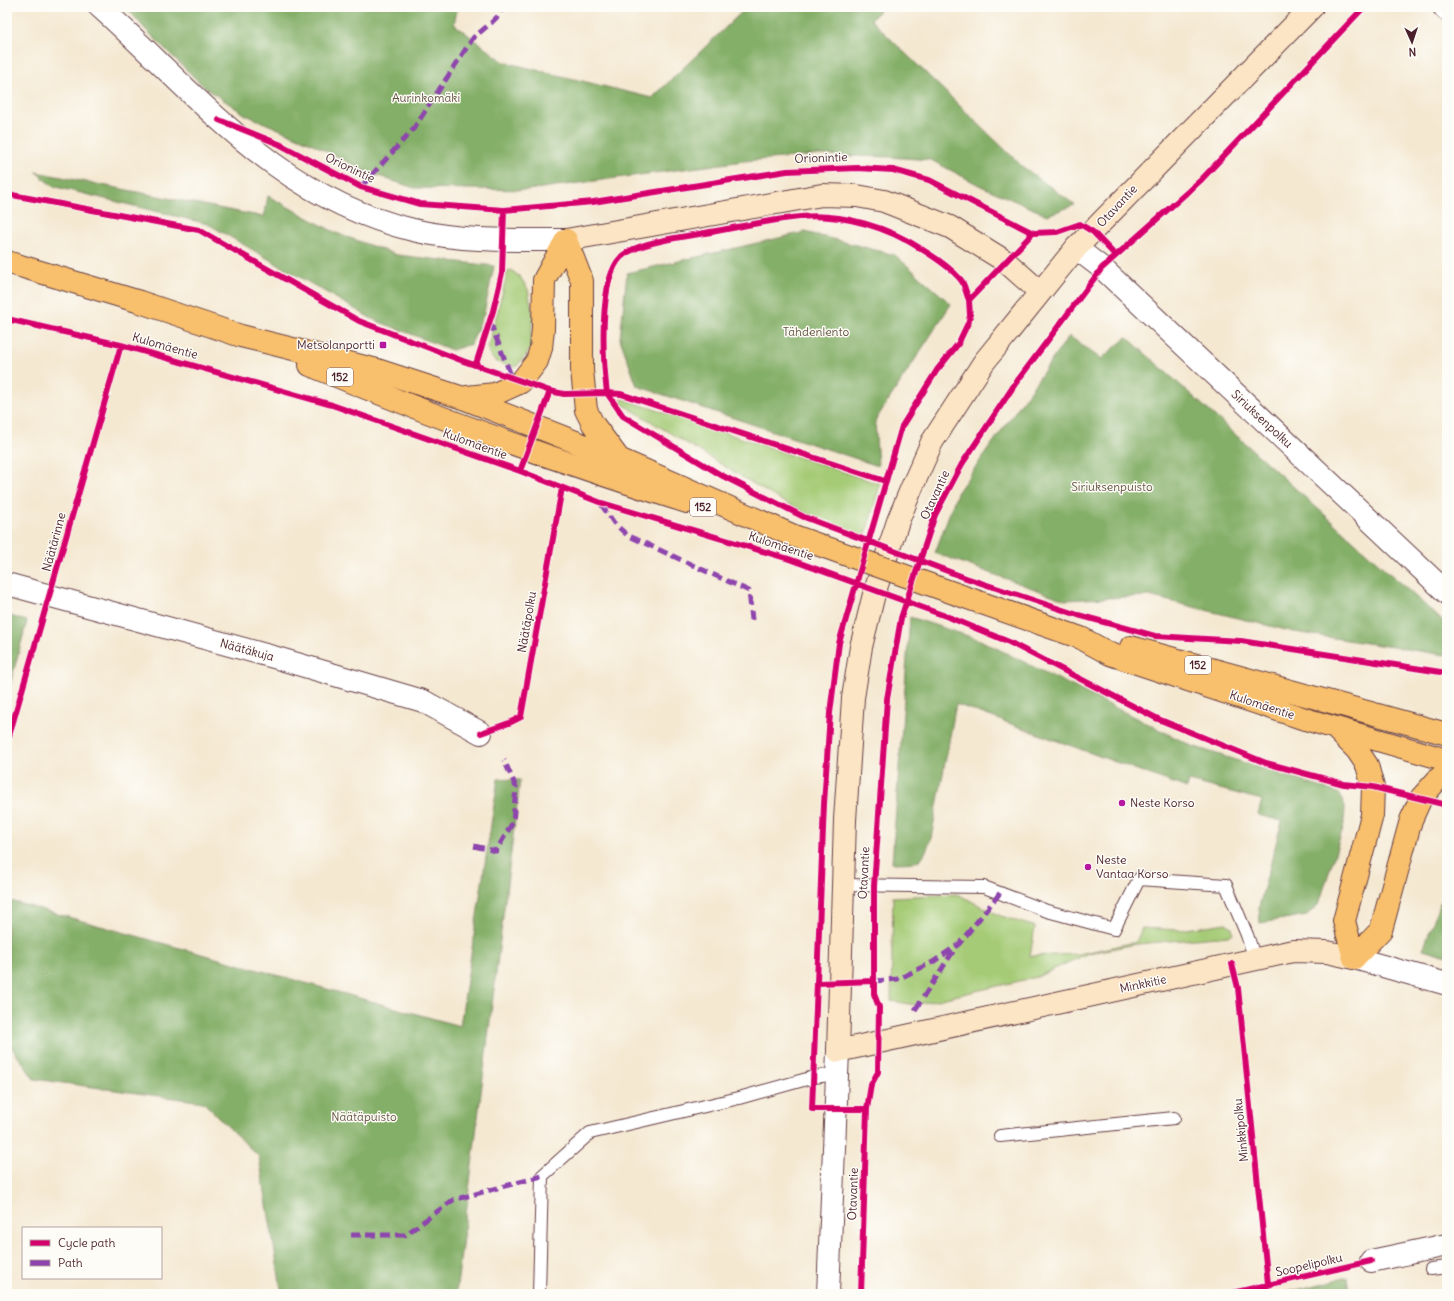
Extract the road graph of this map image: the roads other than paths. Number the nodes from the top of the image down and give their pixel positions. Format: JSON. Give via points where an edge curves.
{"nodes":[{"id":1,"x":100,"y":7,"type":"edge"},
{"id":2,"x":1312,"y":7,"type":"edge"},
{"id":3,"x":1444,"y":7,"type":"edge"},
{"id":4,"x":1447,"y":10,"type":"edge"},
{"id":5,"x":566,"y":240,"type":"junction"},
{"id":6,"x":1076,"y":248,"type":"junction"},
{"id":7,"x":7,"y":262,"type":"edge"},
{"id":8,"x":7,"y":276,"type":"edge"},
{"id":9,"x":75,"y":284,"type":"junction"},
{"id":10,"x":1040,"y":292,"type":"junction"},
{"id":11,"x":241,"y":336,"type":"junction"},
{"id":12,"x":463,"y":398,"type":"junction"},
{"id":13,"x":619,"y":459,"type":"junction"},
{"id":14,"x":794,"y":536,"type":"junction"},
{"id":15,"x":7,"y":584,"type":"edge"},
{"id":16,"x":1447,"y":593,"type":"edge"},
{"id":17,"x":1081,"y":638,"type":"junction"},
{"id":18,"x":1336,"y":729,"type":"junction"},
{"id":19,"x":481,"y":733,"type":"dead end"},
{"id":20,"x":1447,"y":734,"type":"edge"},
{"id":21,"x":1447,"y":760,"type":"edge"},
{"id":22,"x":1447,"y":773,"type":"edge"},
{"id":23,"x":842,"y":885,"type":"junction"},
{"id":24,"x":1354,"y":958,"type":"junction"},
{"id":25,"x":1255,"y":959,"type":"junction"},
{"id":26,"x":1447,"y":984,"type":"edge"},
{"id":27,"x":838,"y":1051,"type":"junction"},
{"id":28,"x":837,"y":1074,"type":"junction"},
{"id":29,"x":1174,"y":1118,"type":"dead end"},
{"id":30,"x":1000,"y":1136,"type":"dead end"},
{"id":31,"x":1447,"y":1245,"type":"edge"},
{"id":32,"x":1371,"y":1261,"type":"dead end"},
{"id":33,"x":1447,"y":1267,"type":"edge"},
{"id":34,"x":1431,"y":1269,"type":"dead end"},
{"id":35,"x":539,"y":1294,"type":"edge"},
{"id":36,"x":828,"y":1294,"type":"edge"}],
"edges":[{"from":1,"to":5,"type":"street","via":[[219,120],[267,161],[341,205],[399,226],[444,235],[503,240]]},
{"from":2,"to":6,"type":"main road","name":"Otavantie"},
{"from":3,"to":4,"type":"street"},
{"from":5,"to":10,"type":"main road","via":[[822,195],[857,196],[884,201],[950,227],[1005,261]]},
{"from":5,"to":12,"type":"main road","via":[[544,280],[543,329],[537,361],[521,382],[495,394]]},
{"from":5,"to":13,"type":"main road","via":[[582,281],[582,370],[586,410],[593,424]]},
{"from":6,"to":10,"type":"main road","name":"Otavantie"},
{"from":6,"to":16,"type":"street","name":"Siriuksenpolku","via":[[1102,268]]},
{"from":7,"to":9,"type":"main road","name":"Kulomäentie","number":"152"},
{"from":8,"to":9,"type":"main road","name":"Kulomäentie","number":"152"},
{"from":9,"to":11,"type":"main road","name":"Kulomäentie","number":"152","via":[[140,302]]},
{"from":10,"to":23,"type":"main road","name":"Otavantie","via":[[984,362],[936,436],[898,520],[874,594],[861,647],[853,698]]},
{"from":11,"to":12,"type":"main road","name":"Kulomäentie","number":"152","via":[[377,370]]},
{"from":11,"to":14,"type":"main road","name":"Kulomäentie","number":"152","via":[[441,417],[612,479]]},
{"from":12,"to":13,"type":"main road","name":"Kulomäentie","number":"152"},
{"from":13,"to":14,"type":"main road","name":"Kulomäentie","number":"152"},
{"from":14,"to":17,"type":"main road","name":"Kulomäentie","number":"152","bridge":true},
{"from":15,"to":19,"type":"street","name":"Näätäkuja","via":[[423,701]]},
{"from":17,"to":18,"type":"main road","name":"Kulomäentie","number":"152","via":[[1110,654]]},
{"from":17,"to":20,"type":"main road","name":"Kulomäentie","number":"152","via":[[1113,642]]},
{"from":18,"to":21,"type":"main road","name":"Kulomäentie","number":"152"},
{"from":18,"to":24,"type":"main road","via":[[1357,750],[1367,765],[1373,788],[1372,815],[1344,921]]},
{"from":22,"to":24,"type":"main road","via":[[1421,798],[1411,820],[1381,930]]},
{"from":23,"to":25,"type":"lane","via":[[984,887],[1047,911],[1114,929],[1139,879],[1226,885]]},
{"from":23,"to":27,"type":"main road","name":"Otavantie"},
{"from":24,"to":25,"type":"main road","name":"Minkkitie","via":[[1327,952],[1293,951]]},
{"from":24,"to":26,"type":"street","name":"Minkkitie"},
{"from":25,"to":27,"type":"main road","name":"Minkkitie"},
{"from":27,"to":28,"type":"street","name":"Otavantie"},
{"from":28,"to":35,"type":"lane","via":[[814,1077],[716,1104],[590,1133],[542,1176]]},
{"from":28,"to":36,"type":"street","name":"Otavantie"},
{"from":29,"to":30,"type":"lane"},
{"from":31,"to":32,"type":"street"},
{"from":33,"to":34,"type":"lane"}]}
